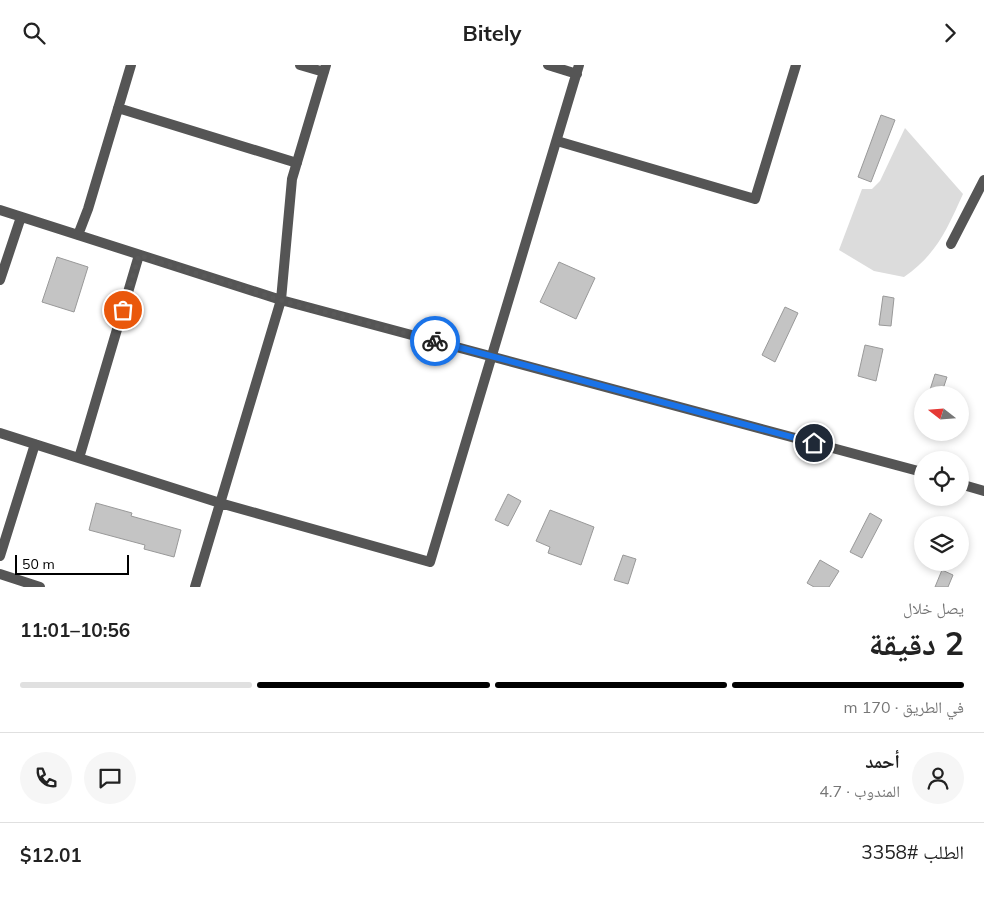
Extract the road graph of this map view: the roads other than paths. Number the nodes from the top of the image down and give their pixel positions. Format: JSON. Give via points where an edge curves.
{"nodes":[{"id":1,"x":130,"y":65,"type":"edge"},
{"id":2,"x":300,"y":65,"type":"edge"},
{"id":3,"x":548,"y":65,"type":"edge"},
{"id":4,"x":796,"y":65,"type":"edge"},
{"id":5,"x":325,"y":68,"type":"edge"},
{"id":6,"x":578,"y":69,"type":"edge"},
{"id":7,"x":118,"y":108,"type":"junction"},
{"id":8,"x":556,"y":141,"type":"junction"},
{"id":9,"x":297,"y":163,"type":"junction"},
{"id":10,"x":984,"y":180,"type":"edge"},
{"id":11,"x":0,"y":210,"type":"edge"},
{"id":12,"x":21,"y":217,"type":"junction"},
{"id":13,"x":78,"y":235,"type":"junction"},
{"id":14,"x":950,"y":244,"type":"dead end"},
{"id":15,"x":139,"y":255,"type":"junction"},
{"id":16,"x":0,"y":280,"type":"edge"},
{"id":17,"x":280,"y":300,"type":"junction"},
{"id":18,"x":491,"y":356,"type":"junction"},
{"id":19,"x":0,"y":433,"type":"edge"},
{"id":20,"x":35,"y":444,"type":"junction"},
{"id":21,"x":79,"y":458,"type":"junction"},
{"id":22,"x":914,"y":470,"type":"edge"},
{"id":23,"x":969,"y":487,"type":"edge"},
{"id":24,"x":984,"y":491,"type":"edge"},
{"id":25,"x":220,"y":503,"type":"junction"},
{"id":26,"x":0,"y":556,"type":"edge"},
{"id":27,"x":0,"y":574,"type":"edge"},
{"id":28,"x":40,"y":587,"type":"edge"},
{"id":29,"x":196,"y":587,"type":"edge"}],
"edges":[{"from":1,"to":7,"type":"street"},
{"from":2,"to":5,"type":"street"},
{"from":3,"to":6,"type":"street"},
{"from":4,"to":8,"type":"street","via":[[756,199]]},
{"from":5,"to":9,"type":"street"},
{"from":6,"to":8,"type":"street"},
{"from":7,"to":9,"type":"street"},
{"from":7,"to":13,"type":"street"},
{"from":8,"to":18,"type":"street"},
{"from":9,"to":17,"type":"street","via":[[292,179]]},
{"from":10,"to":14,"type":"street"},
{"from":11,"to":12,"type":"street"},
{"from":12,"to":13,"type":"street"},
{"from":12,"to":16,"type":"street"},
{"from":13,"to":15,"type":"street"},
{"from":15,"to":17,"type":"street"},
{"from":15,"to":21,"type":"street"},
{"from":17,"to":18,"type":"street"},
{"from":17,"to":25,"type":"street"},
{"from":18,"to":22,"type":"street"},
{"from":18,"to":25,"type":"street","via":[[430,562]]},
{"from":19,"to":20,"type":"street"},
{"from":20,"to":21,"type":"street"},
{"from":20,"to":26,"type":"street"},
{"from":21,"to":25,"type":"street"},
{"from":23,"to":24,"type":"street"},
{"from":25,"to":29,"type":"street"},
{"from":27,"to":28,"type":"street"}]}
